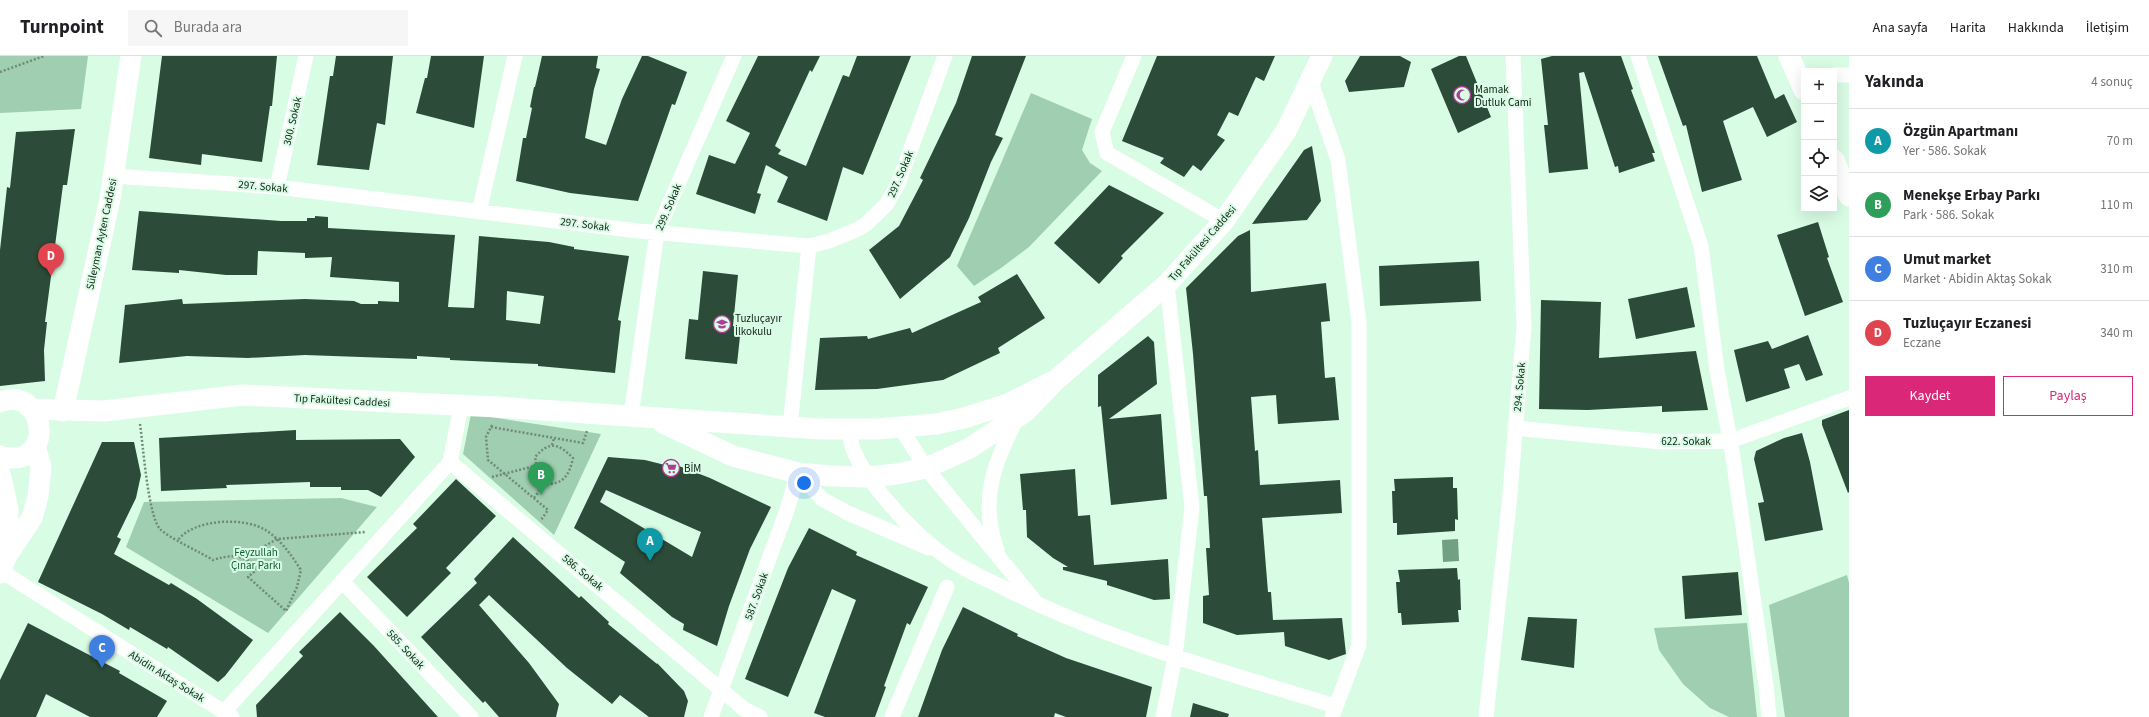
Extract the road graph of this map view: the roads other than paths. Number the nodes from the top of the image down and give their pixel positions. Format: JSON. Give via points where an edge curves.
{"nodes":[{"id":1,"x":131,"y":56,"type":"edge"},
{"id":2,"x":306,"y":56,"type":"edge"},
{"id":3,"x":515,"y":56,"type":"edge"},
{"id":4,"x":734,"y":56,"type":"edge"},
{"id":5,"x":946,"y":56,"type":"edge"},
{"id":6,"x":1134,"y":56,"type":"edge"},
{"id":7,"x":1322,"y":56,"type":"edge"},
{"id":8,"x":1513,"y":56,"type":"edge"},
{"id":9,"x":1638,"y":56,"type":"edge"},
{"id":10,"x":1837,"y":75,"type":"edge"},
{"id":11,"x":1849,"y":75,"type":"edge"},
{"id":12,"x":1310,"y":79,"type":"junction"},
{"id":13,"x":1837,"y":167,"type":"edge"},
{"id":14,"x":113,"y":176,"type":"junction"},
{"id":15,"x":277,"y":187,"type":"junction"},
{"id":16,"x":1849,"y":196,"type":"edge"},
{"id":17,"x":479,"y":212,"type":"junction"},
{"id":18,"x":1224,"y":221,"type":"junction"},
{"id":19,"x":657,"y":232,"type":"junction"},
{"id":20,"x":809,"y":246,"type":"junction"},
{"id":21,"x":1167,"y":284,"type":"junction"},
{"id":22,"x":1056,"y":379,"type":"junction"},
{"id":23,"x":1849,"y":398,"type":"edge"},
{"id":24,"x":0,"y":402,"type":"edge"},
{"id":25,"x":461,"y":406,"type":"junction"},
{"id":26,"x":32,"y":409,"type":"junction"},
{"id":27,"x":63,"y":411,"type":"junction"},
{"id":28,"x":631,"y":416,"type":"junction"},
{"id":29,"x":653,"y":418,"type":"junction"},
{"id":30,"x":1017,"y":418,"type":"junction"},
{"id":31,"x":790,"y":427,"type":"junction"},
{"id":32,"x":900,"y":427,"type":"junction"},
{"id":33,"x":1515,"y":428,"type":"junction"},
{"id":34,"x":848,"y":429,"type":"junction"},
{"id":35,"x":1730,"y":441,"type":"junction"},
{"id":36,"x":35,"y":446,"type":"junction"},
{"id":37,"x":0,"y":456,"type":"edge"},
{"id":38,"x":450,"y":462,"type":"junction"},
{"id":39,"x":926,"y":468,"type":"junction"},
{"id":40,"x":0,"y":473,"type":"edge"},
{"id":41,"x":798,"y":473,"type":"junction"},
{"id":42,"x":869,"y":477,"type":"junction"},
{"id":43,"x":941,"y":553,"type":"junction"},
{"id":44,"x":1000,"y":558,"type":"junction"},
{"id":45,"x":2,"y":567,"type":"edge"},
{"id":46,"x":342,"y":581,"type":"junction"},
{"id":47,"x":947,"y":587,"type":"dead end"},
{"id":48,"x":1037,"y":604,"type":"junction"},
{"id":49,"x":1175,"y":657,"type":"junction"},
{"id":50,"x":722,"y":690,"type":"junction"},
{"id":51,"x":1333,"y":712,"type":"edge"},
{"id":52,"x":228,"y":715,"type":"edge"},
{"id":53,"x":470,"y":717,"type":"edge"},
{"id":54,"x":711,"y":717,"type":"edge"},
{"id":55,"x":760,"y":717,"type":"edge"},
{"id":56,"x":892,"y":717,"type":"edge"},
{"id":57,"x":1163,"y":717,"type":"edge"},
{"id":58,"x":1486,"y":717,"type":"edge"},
{"id":59,"x":1769,"y":717,"type":"edge"}],
"edges":[{"from":1,"to":14,"type":"main road","name":"Süleyman Ayten Caddesi"},
{"from":2,"to":15,"type":"street","name":"300. Sokak"},
{"from":3,"to":17,"type":"street"},
{"from":4,"to":19,"type":"street","name":"299. Sokak"},
{"from":5,"to":20,"type":"street","name":"297. Sokak","via":[[898,184],[886,205],[869,222],[856,230]]},
{"from":6,"to":18,"type":"street","via":[[1102,132],[1107,153]]},
{"from":7,"to":12,"type":"main road","name":"Tıp Fakültesi Caddesi"},
{"from":8,"to":33,"type":"street","name":"294. Sokak","via":[[1524,327]]},
{"from":9,"to":35,"type":"street","via":[[1701,246],[1717,370]]},
{"from":10,"to":11,"type":"street"},
{"from":12,"to":18,"type":"main road","name":"Tıp Fakültesi Caddesi","via":[[1286,131]]},
{"from":12,"to":51,"type":"street","via":[[1338,160],[1359,322],[1359,645]]},
{"from":13,"to":16,"type":"main road"},
{"from":14,"to":15,"type":"street","name":"297. Sokak"},
{"from":14,"to":27,"type":"main road","name":"Süleyman Ayten Caddesi"},
{"from":15,"to":17,"type":"street","name":"297. Sokak"},
{"from":17,"to":19,"type":"street","name":"297. Sokak"},
{"from":18,"to":21,"type":"main road","name":"Tıp Fakültesi Caddesi"},
{"from":19,"to":20,"type":"street","name":"297. Sokak"},
{"from":19,"to":28,"type":"street","name":"299. Sokak"},
{"from":20,"to":31,"type":"street"},
{"from":21,"to":22,"type":"main road","name":"Tıp Fakültesi Caddesi"},
{"from":21,"to":49,"type":"street","via":[[1192,507]]},
{"from":22,"to":30,"type":"main road"},
{"from":22,"to":32,"type":"main road","name":"Tıp Fakültesi Caddesi","via":[[1008,404],[964,418],[936,424]]},
{"from":23,"to":35,"type":"street","name":"622. Sokak"},
{"from":24,"to":26,"type":"main road","via":[[18,401]]},
{"from":25,"to":27,"type":"main road","name":"Tıp Fakültesi Caddesi","via":[[243,395],[104,411]]},
{"from":25,"to":28,"type":"main road","name":"Tıp Fakültesi Caddesi"},
{"from":25,"to":38,"type":"street"},
{"from":26,"to":27,"type":"main road","name":"Tıp Fakültesi Caddesi"},
{"from":26,"to":36,"type":"main road","via":[[40,427]]},
{"from":28,"to":29,"type":"main road","name":"Tıp Fakültesi Caddesi"},
{"from":29,"to":31,"type":"main road","name":"Tıp Fakültesi Caddesi"},
{"from":29,"to":41,"type":"main road","via":[[733,456]]},
{"from":30,"to":39,"type":"main road","via":[[968,449]]},
{"from":30,"to":44,"type":"street","via":[[1002,448],[990,483],[988,513],[991,535]]},
{"from":31,"to":34,"type":"main road","name":"Tıp Fakültesi Caddesi"},
{"from":32,"to":34,"type":"main road","name":"Tıp Fakültesi Caddesi"},
{"from":32,"to":39,"type":"street"},
{"from":33,"to":35,"type":"street","name":"622. Sokak","via":[[1662,442]]},
{"from":33,"to":58,"type":"street","name":"294. Sokak"},
{"from":34,"to":42,"type":"street","via":[[853,448]]},
{"from":35,"to":59,"type":"street"},
{"from":36,"to":37,"type":"main road","via":[[30,453],[16,458]]},
{"from":36,"to":45,"type":"main road","via":[[42,467],[32,518]]},
{"from":38,"to":46,"type":"street"},
{"from":38,"to":50,"type":"street","name":"586. Sokak"},
{"from":39,"to":42,"type":"main road"},
{"from":39,"to":44,"type":"street"},
{"from":40,"to":45,"type":"main road","via":[[8,509]]},
{"from":41,"to":42,"type":"main road"},
{"from":41,"to":43,"type":"street","via":[[822,499],[848,513]]},
{"from":41,"to":50,"type":"street","name":"587. Sokak"},
{"from":42,"to":43,"type":"street","via":[[907,523]]},
{"from":43,"to":48,"type":"street","via":[[973,573]]},
{"from":44,"to":48,"type":"street"},
{"from":45,"to":52,"type":"street","name":"Abidin Aktaş Sokak"},
{"from":46,"to":52,"type":"street"},
{"from":46,"to":53,"type":"street","name":"585. Sokak"},
{"from":47,"to":56,"type":"street"},
{"from":48,"to":49,"type":"street","via":[[1056,614]]},
{"from":49,"to":51,"type":"street"},
{"from":49,"to":57,"type":"street"},
{"from":50,"to":54,"type":"street","name":"587. Sokak"},
{"from":50,"to":55,"type":"street","name":"586. Sokak","via":[[744,709]]}]}
